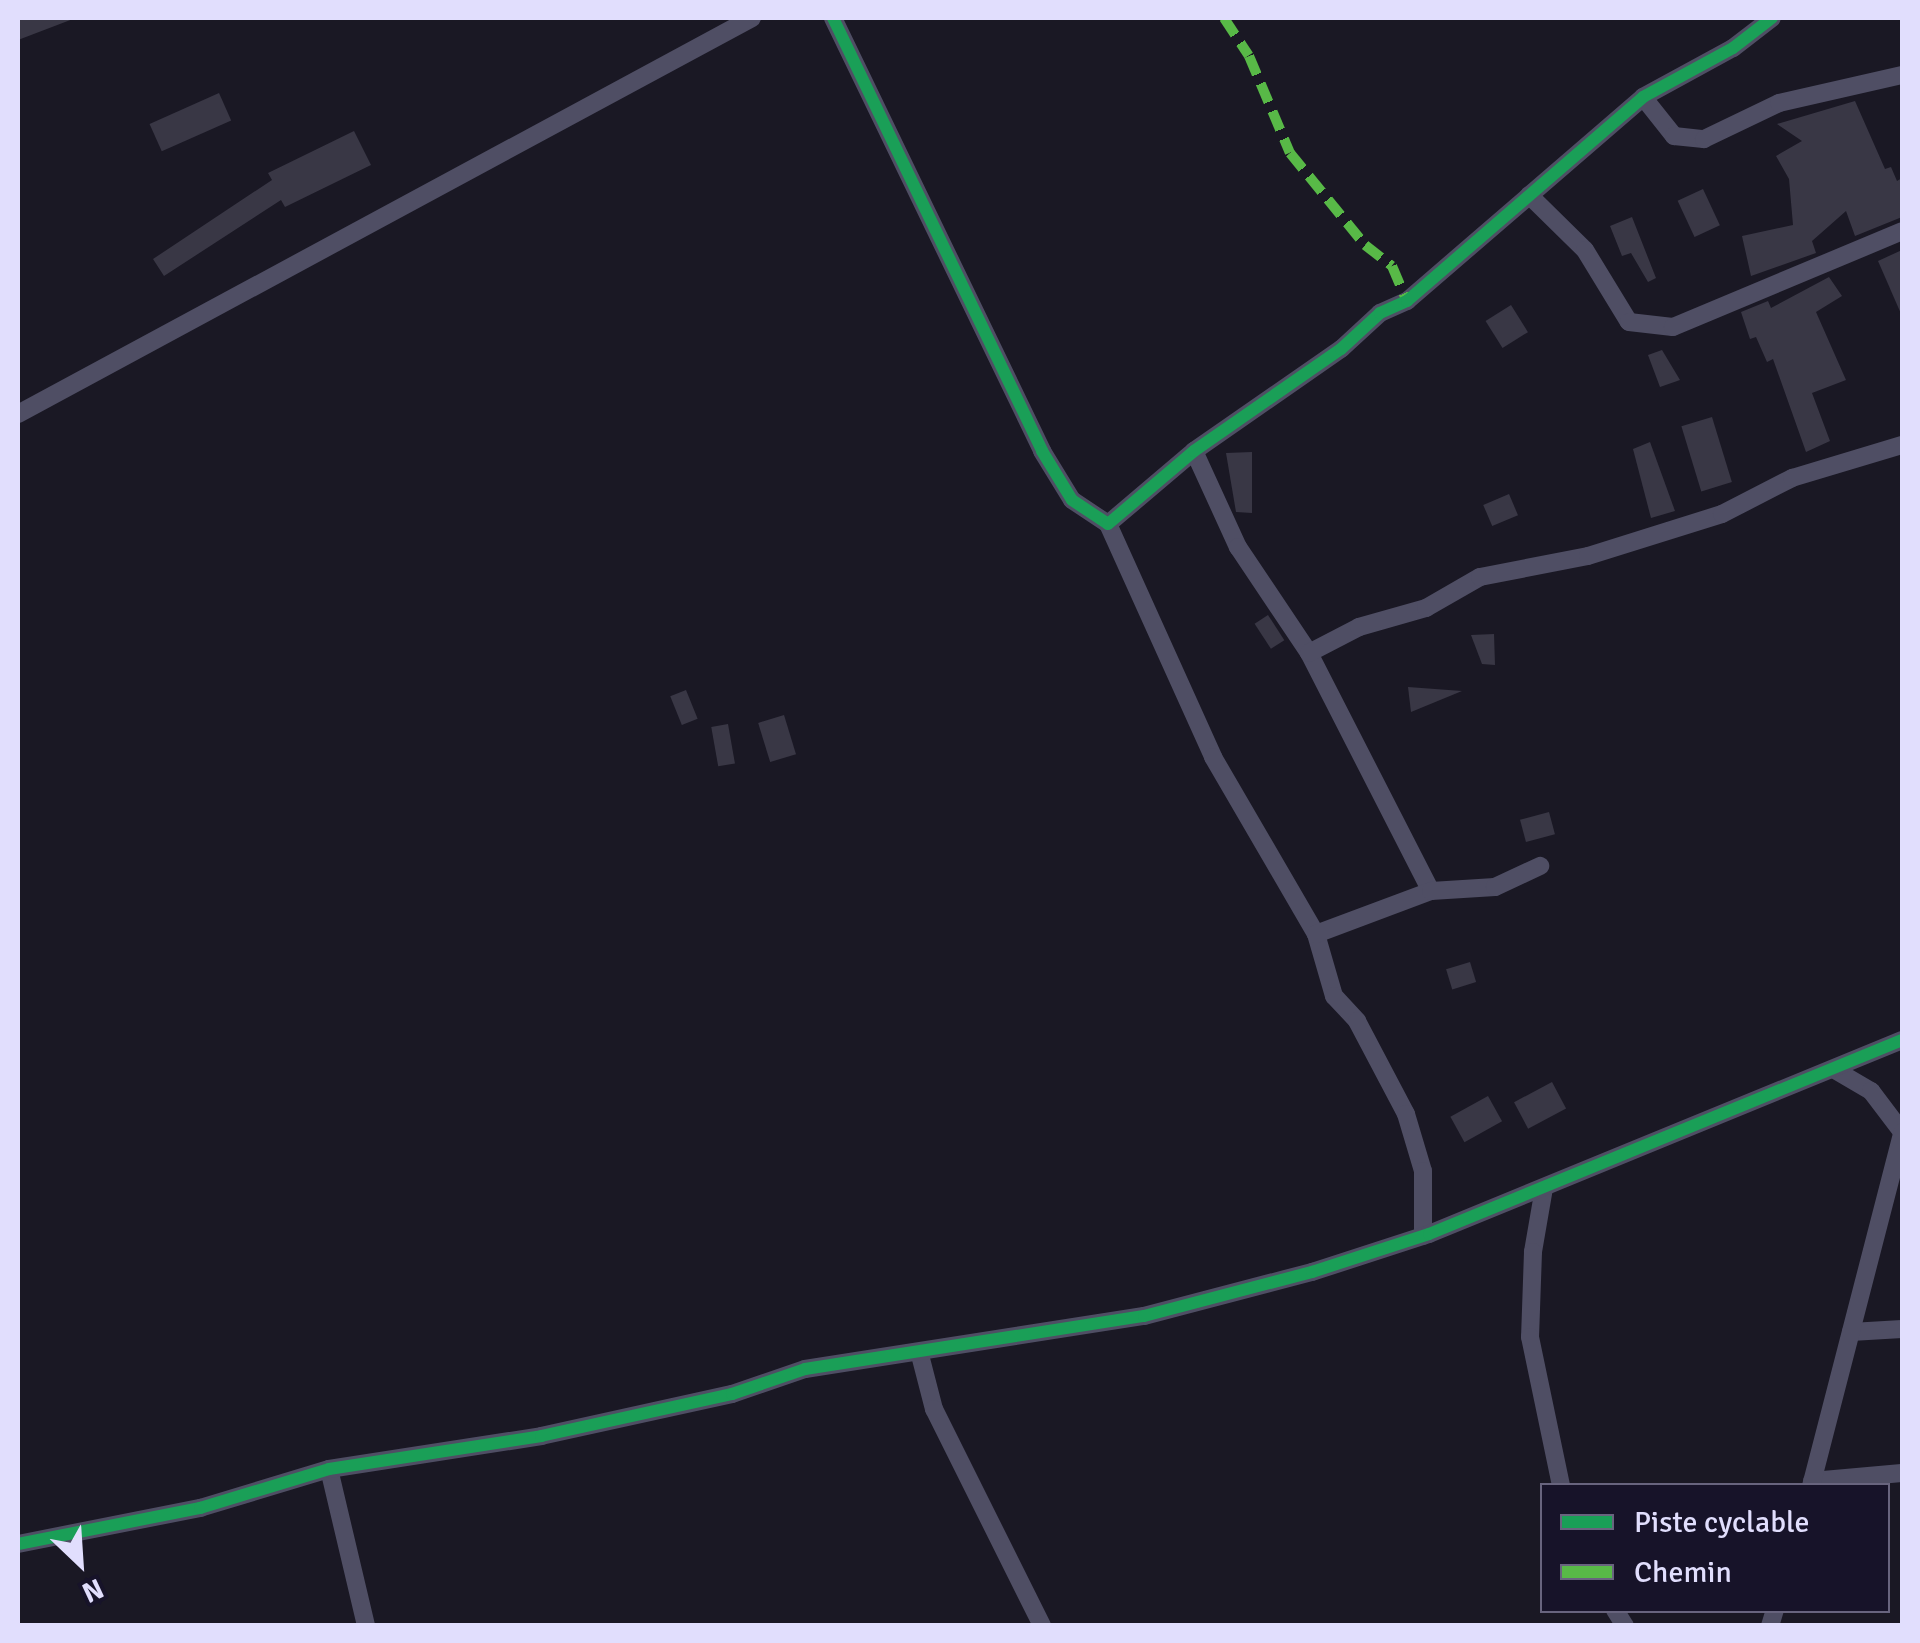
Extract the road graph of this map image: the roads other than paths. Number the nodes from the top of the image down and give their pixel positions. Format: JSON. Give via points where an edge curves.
{"nodes":[{"id":1,"x":752,"y":18,"type":"edge"},
{"id":2,"x":833,"y":18,"type":"edge"},
{"id":3,"x":1772,"y":18,"type":"edge"},
{"id":4,"x":1902,"y":75,"type":"edge"},
{"id":5,"x":1643,"y":97,"type":"junction"},
{"id":6,"x":1529,"y":195,"type":"junction"},
{"id":7,"x":1902,"y":231,"type":"edge"},
{"id":8,"x":18,"y":414,"type":"edge"},
{"id":9,"x":1902,"y":446,"type":"edge"},
{"id":10,"x":1194,"y":450,"type":"junction"},
{"id":11,"x":1108,"y":524,"type":"junction"},
{"id":12,"x":1309,"y":652,"type":"junction"},
{"id":13,"x":1540,"y":866,"type":"dead end"},
{"id":14,"x":1431,"y":892,"type":"junction"},
{"id":15,"x":1316,"y":934,"type":"junction"},
{"id":16,"x":1902,"y":1040,"type":"edge"},
{"id":17,"x":1836,"y":1070,"type":"junction"},
{"id":18,"x":1902,"y":1133,"type":"edge"},
{"id":19,"x":1544,"y":1188,"type":"junction"},
{"id":20,"x":1423,"y":1236,"type":"junction"},
{"id":21,"x":1902,"y":1329,"type":"edge"},
{"id":22,"x":1851,"y":1332,"type":"junction"},
{"id":23,"x":920,"y":1354,"type":"junction"},
{"id":24,"x":329,"y":1469,"type":"junction"},
{"id":25,"x":1902,"y":1473,"type":"edge"},
{"id":26,"x":1560,"y":1483,"type":"edge"},
{"id":27,"x":1812,"y":1483,"type":"edge"},
{"id":28,"x":18,"y":1544,"type":"edge"},
{"id":29,"x":366,"y":1626,"type":"edge"},
{"id":30,"x":1042,"y":1626,"type":"edge"}],
"edges":[{"from":1,"to":8,"type":"street"},
{"from":2,"to":11,"type":"street","via":[[1042,451],[1072,500]]},
{"from":3,"to":5,"type":"street","via":[[1733,48]]},
{"from":4,"to":5,"type":"street","via":[[1779,104],[1704,139],[1674,136]]},
{"from":5,"to":6,"type":"street"},
{"from":6,"to":7,"type":"street","via":[[1584,250],[1629,322],[1673,326]]},
{"from":6,"to":10,"type":"street","via":[[1407,301],[1380,313],[1341,349]]},
{"from":9,"to":12,"type":"street","via":[[1792,478],[1722,514],[1588,556],[1480,577],[1426,608],[1360,627]]},
{"from":10,"to":11,"type":"street"},
{"from":10,"to":12,"type":"street","via":[[1238,546]]},
{"from":11,"to":15,"type":"street","via":[[1213,756]]},
{"from":12,"to":14,"type":"street"},
{"from":13,"to":14,"type":"street","via":[[1495,887]]},
{"from":14,"to":15,"type":"street"},
{"from":15,"to":20,"type":"street","via":[[1334,996],[1357,1022],[1406,1114],[1422,1171]]},
{"from":16,"to":17,"type":"street"},
{"from":17,"to":18,"type":"street","via":[[1870,1091]]},
{"from":17,"to":19,"type":"street"},
{"from":18,"to":22,"type":"street"},
{"from":19,"to":20,"type":"street"},
{"from":19,"to":26,"type":"street","via":[[1530,1337]]},
{"from":20,"to":23,"type":"street","via":[[1144,1316]]},
{"from":21,"to":22,"type":"street"},
{"from":22,"to":27,"type":"street"},
{"from":23,"to":24,"type":"street","via":[[805,1369],[732,1394],[542,1436]]},
{"from":23,"to":30,"type":"street","via":[[934,1409]]},
{"from":24,"to":28,"type":"street","via":[[200,1508]]},
{"from":24,"to":29,"type":"street"},
{"from":25,"to":27,"type":"street"}]}
